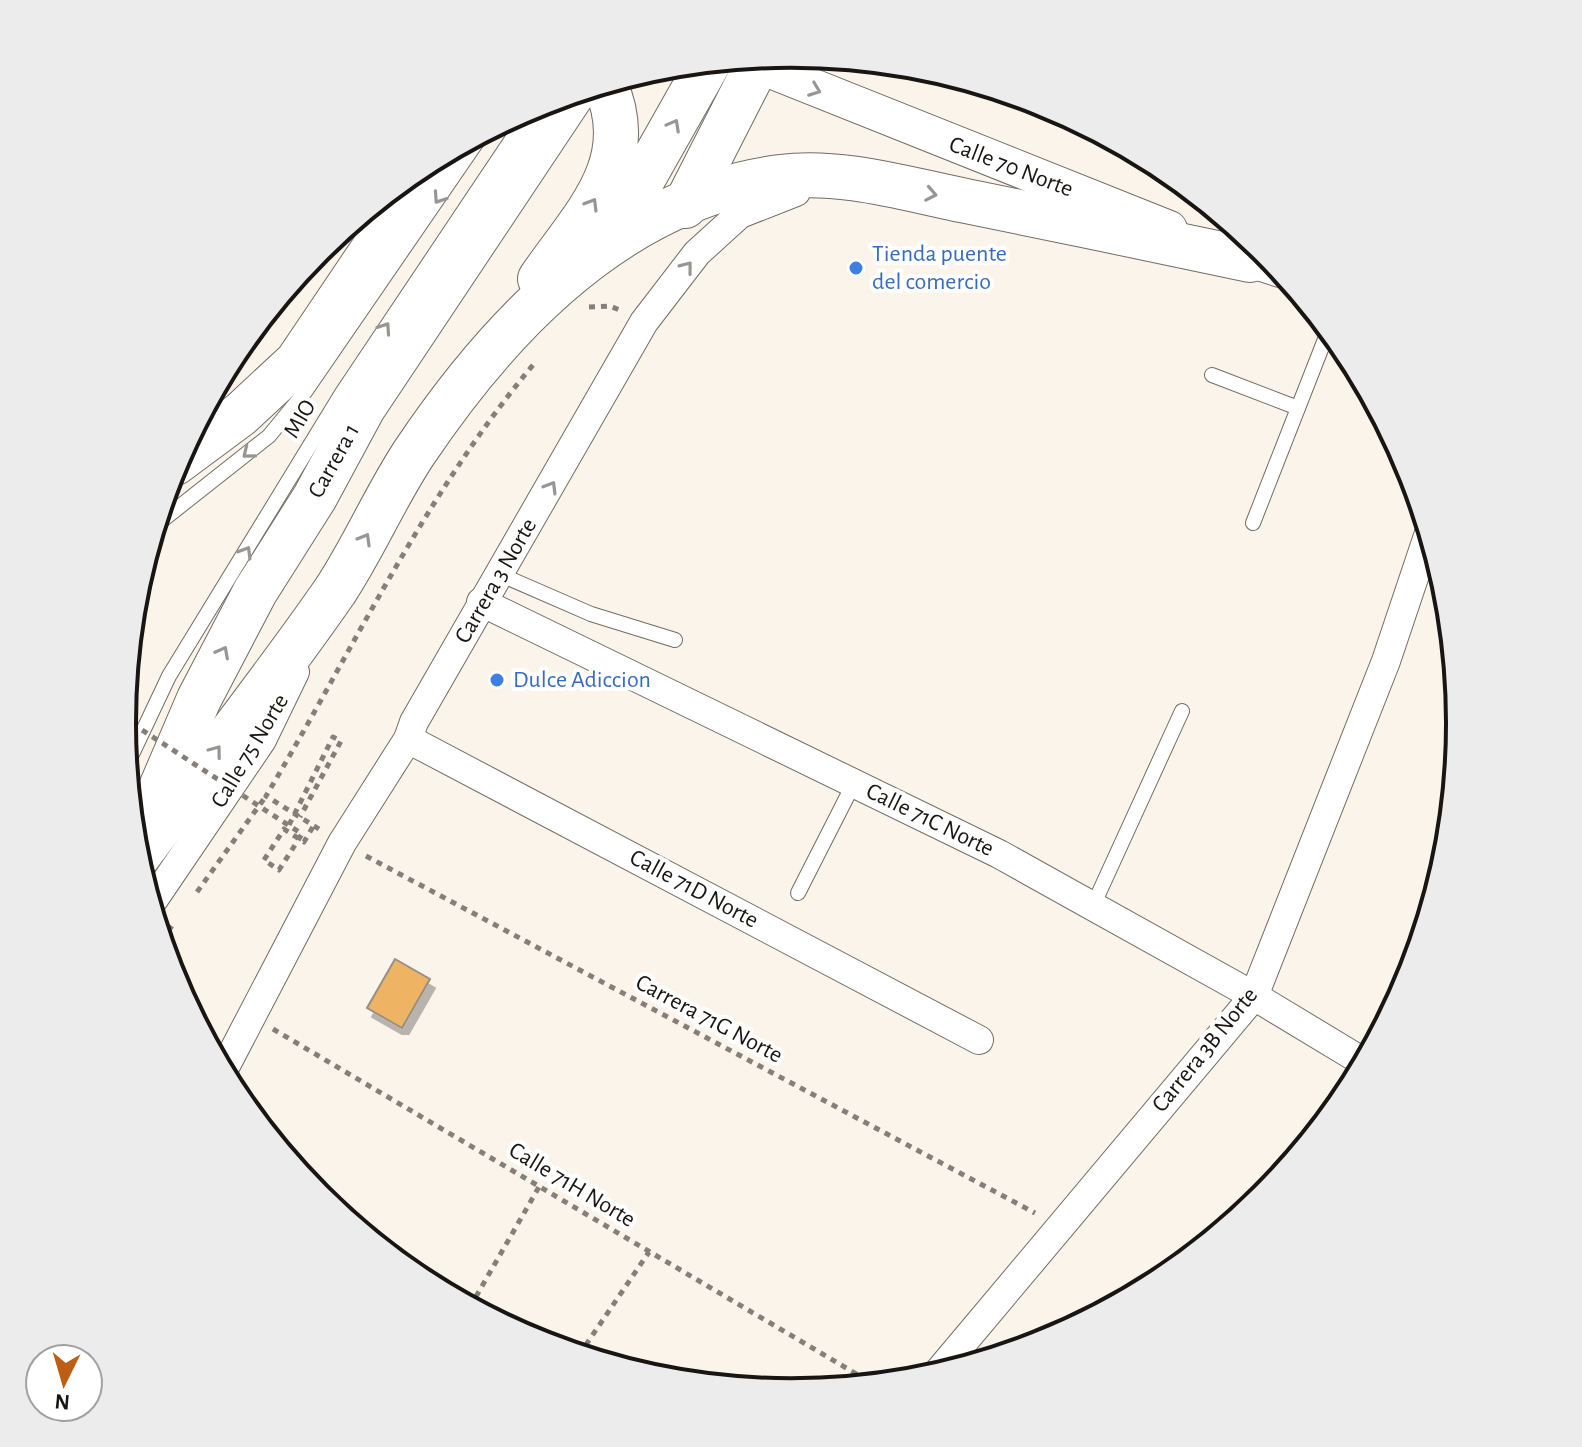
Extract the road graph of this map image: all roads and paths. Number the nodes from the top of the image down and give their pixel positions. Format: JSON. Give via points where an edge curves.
{"nodes":[{"id":1,"x":775,"y":68,"type":"edge"},
{"id":2,"x":750,"y":69,"type":"edge"},
{"id":3,"x":702,"y":75,"type":"edge"},
{"id":4,"x":609,"y":94,"type":"edge"},
{"id":5,"x":561,"y":110,"type":"edge"},
{"id":6,"x":521,"y":127,"type":"edge"},
{"id":7,"x":468,"y":154,"type":"edge"},
{"id":8,"x":854,"y":179,"type":"junction"},
{"id":9,"x":419,"y":184,"type":"edge"},
{"id":10,"x":685,"y":206,"type":"junction"},
{"id":11,"x":611,"y":243,"type":"junction"},
{"id":12,"x":1256,"y":262,"type":"edge"},
{"id":13,"x":1258,"y":264,"type":"edge"},
{"id":14,"x":1324,"y":342,"type":"edge"},
{"id":15,"x":485,"y":361,"type":"junction"},
{"id":16,"x":308,"y":368,"type":"junction"},
{"id":17,"x":1212,"y":375,"type":"dead end"},
{"id":18,"x":352,"y":400,"type":"junction"},
{"id":19,"x":1298,"y":408,"type":"junction"},
{"id":20,"x":197,"y":446,"type":"edge"},
{"id":21,"x":170,"y":515,"type":"edge"},
{"id":22,"x":1253,"y":523,"type":"dead end"},
{"id":23,"x":1423,"y":551,"type":"edge"},
{"id":24,"x":499,"y":574,"type":"junction"},
{"id":25,"x":336,"y":589,"type":"junction"},
{"id":26,"x":481,"y":602,"type":"junction"},
{"id":27,"x":675,"y":640,"type":"dead end"},
{"id":28,"x":1182,"y":711,"type":"dead end"},
{"id":29,"x":136,"y":726,"type":"edge"},
{"id":30,"x":408,"y":739,"type":"junction"},
{"id":31,"x":136,"y":745,"type":"edge"},
{"id":32,"x":854,"y":783,"type":"junction"},
{"id":33,"x":266,"y":796,"type":"dead end"},
{"id":34,"x":300,"y":817,"type":"dead end"},
{"id":35,"x":289,"y":825,"type":"junction"},
{"id":36,"x":314,"y":825,"type":"dead end"},
{"id":37,"x":144,"y":827,"type":"edge"},
{"id":38,"x":342,"y":843,"type":"junction"},
{"id":39,"x":147,"y":844,"type":"edge"},
{"id":40,"x":158,"y":893,"type":"edge"},
{"id":41,"x":798,"y":893,"type":"dead end"},
{"id":42,"x":194,"y":896,"type":"dead end"},
{"id":43,"x":1092,"y":908,"type":"junction"},
{"id":44,"x":176,"y":921,"type":"dead end"},
{"id":45,"x":169,"y":930,"type":"edge"},
{"id":46,"x":1254,"y":996,"type":"junction"},
{"id":47,"x":252,"y":1016,"type":"junction"},
{"id":48,"x":979,"y":1040,"type":"dead end"},
{"id":49,"x":1355,"y":1057,"type":"edge"},
{"id":50,"x":229,"y":1060,"type":"edge"},
{"id":51,"x":539,"y":1187,"type":"junction"},
{"id":52,"x":1060,"y":1227,"type":"junction"},
{"id":53,"x":649,"y":1252,"type":"junction"},
{"id":54,"x":475,"y":1298,"type":"edge"},
{"id":55,"x":585,"y":1346,"type":"edge"},
{"id":56,"x":949,"y":1360,"type":"edge"},
{"id":57,"x":858,"y":1375,"type":"edge"}],
"edges":[{"from":1,"to":12,"type":"street","name":"Calle 70 Norte","one_way":true},
{"from":2,"to":10,"type":"main road"},
{"from":11,"to":3,"type":"main road","one_way":true},
{"from":15,"to":4,"type":"main road","one_way":true,"via":[[606,181],[618,140]]},
{"from":5,"to":18,"type":"main road","name":"Carrera 1"},
{"from":18,"to":6,"type":"lane","name":"MIO","one_way":true},
{"from":7,"to":16,"type":"lane","name":"MIO","one_way":true},
{"from":8,"to":10,"type":"main road","via":[[782,177]]},
{"from":8,"to":13,"type":"main road","one_way":true},
{"from":24,"to":8,"type":"street","name":"Carrera 3 Norte","one_way":true,"via":[[644,322],[697,253],[740,214],[762,203]]},
{"from":9,"to":16,"type":"main road"},
{"from":10,"to":11,"type":"main road"},
{"from":11,"to":15,"type":"main road","via":[[567,275]]},
{"from":14,"to":19,"type":"lane"},
{"from":25,"to":15,"type":"main road","one_way":true,"via":[[413,455]]},
{"from":16,"to":20,"type":"main road"},
{"from":16,"to":21,"type":"lane","name":"MIO","one_way":true,"via":[[269,436]]},
{"from":17,"to":19,"type":"lane"},
{"from":31,"to":18,"type":"lane","name":"MIO","one_way":true,"via":[[169,676]]},
{"from":37,"to":18,"type":"main road","name":"Carrera 1","one_way":true,"via":[[199,699],[255,592],[315,497]]},
{"from":19,"to":22,"type":"lane"},
{"from":23,"to":46,"type":"street","name":"Carrera 3B Norte","via":[[1386,661]]},
{"from":24,"to":26,"type":"street","name":"Carrera 3 Norte"},
{"from":24,"to":27,"type":"lane","via":[[591,614]]},
{"from":39,"to":25,"type":"main road","one_way":true},
{"from":25,"to":40,"type":"street","name":"Calle 75 Norte","via":[[262,740]]},
{"from":26,"to":30,"type":"street","name":"Carrera 3 Norte"},
{"from":26,"to":32,"type":"street","name":"Calle 71C Norte"},
{"from":28,"to":43,"type":"lane"},
{"from":29,"to":35,"type":"path","bridge":true},
{"from":30,"to":38,"type":"street","name":"Carrera 3 Norte"},
{"from":30,"to":48,"type":"street","name":"Calle 71D Norte"},
{"from":32,"to":41,"type":"lane"},
{"from":32,"to":43,"type":"street","name":"Calle 71C Norte","via":[[999,854]]},
{"from":33,"to":42,"type":"path"},
{"from":34,"to":35,"type":"path","bridge":true,"via":[[341,741],[333,737]]},
{"from":35,"to":36,"type":"path","bridge":true,"via":[[302,834],[279,870],[264,860],[284,829],[304,842]]},
{"from":38,"to":47,"type":"street","name":"Carrera 3 Norte"},
{"from":38,"to":52,"type":"path","name":"Carrera 71G Norte"},
{"from":43,"to":46,"type":"street","name":"Calle 71C Norte"},
{"from":44,"to":45,"type":"path"},
{"from":46,"to":49,"type":"street","name":"Calle 71C Norte"},
{"from":46,"to":52,"type":"street","name":"Carrera 3B Norte"},
{"from":47,"to":50,"type":"street","name":"Carrera 3 Norte"},
{"from":47,"to":51,"type":"path","name":"Calle 71H Norte"},
{"from":51,"to":53,"type":"path","name":"Calle 71H Norte"},
{"from":51,"to":54,"type":"path"},
{"from":52,"to":56,"type":"street","name":"Carrera 3B Norte"},
{"from":53,"to":55,"type":"path"},
{"from":53,"to":57,"type":"path","name":"Calle 71H Norte"}]}
